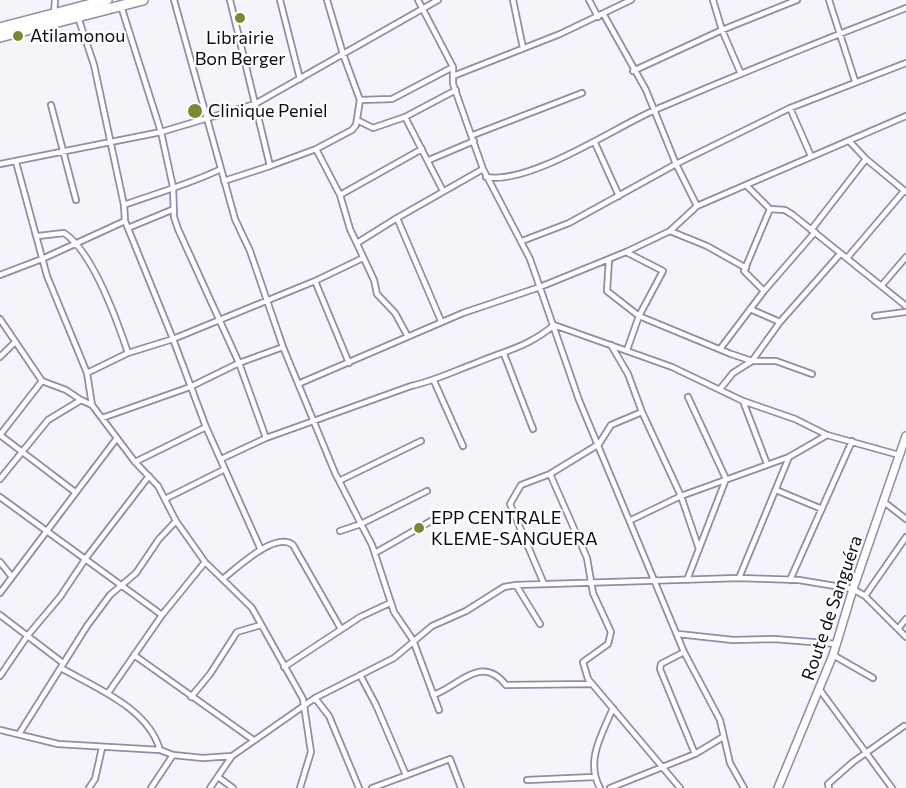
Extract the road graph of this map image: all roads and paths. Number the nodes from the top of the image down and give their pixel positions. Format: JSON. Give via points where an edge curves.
{"nodes":[{"id":1,"x":55,"y":0,"type":"edge"},
{"id":2,"x":107,"y":0,"type":"edge"},
{"id":3,"x":143,"y":0,"type":"edge"},
{"id":4,"x":174,"y":0,"type":"edge"},
{"id":5,"x":230,"y":0,"type":"edge"},
{"id":6,"x":280,"y":0,"type":"edge"},
{"id":7,"x":327,"y":0,"type":"edge"},
{"id":8,"x":418,"y":0,"type":"edge"},
{"id":9,"x":438,"y":0,"type":"edge"},
{"id":10,"x":513,"y":0,"type":"edge"},
{"id":11,"x":589,"y":0,"type":"edge"},
{"id":12,"x":631,"y":0,"type":"edge"},
{"id":13,"x":713,"y":0,"type":"edge"},
{"id":14,"x":797,"y":0,"type":"edge"},
{"id":15,"x":829,"y":0,"type":"edge"},
{"id":16,"x":121,"y":6,"type":"junction"},
{"id":17,"x":421,"y":8,"type":"junction"},
{"id":18,"x":906,"y":8,"type":"edge"},
{"id":19,"x":604,"y":15,"type":"junction"},
{"id":20,"x":78,"y":17,"type":"junction"},
{"id":21,"x":598,"y":17,"type":"junction"},
{"id":22,"x":54,"y":19,"type":"junction"},
{"id":23,"x":0,"y":28,"type":"edge"},
{"id":24,"x":722,"y":30,"type":"junction"},
{"id":25,"x":841,"y":33,"type":"junction"},
{"id":26,"x":0,"y":37,"type":"edge"},
{"id":27,"x":523,"y":48,"type":"junction"},
{"id":28,"x":343,"y":54,"type":"junction"},
{"id":29,"x":906,"y":63,"type":"edge"},
{"id":30,"x":453,"y":66,"type":"junction"},
{"id":31,"x":633,"y":71,"type":"junction"},
{"id":32,"x":741,"y":74,"type":"junction"},
{"id":33,"x":453,"y":76,"type":"junction"},
{"id":34,"x":300,"y":79,"type":"junction"},
{"id":35,"x":855,"y":81,"type":"junction"},
{"id":36,"x":456,"y":90,"type":"junction"},
{"id":37,"x":582,"y":93,"type":"dead end"},
{"id":38,"x":360,"y":100,"type":"junction"},
{"id":39,"x":255,"y":104,"type":"junction"},
{"id":40,"x":51,"y":105,"type":"dead end"},
{"id":41,"x":790,"y":108,"type":"junction"},
{"id":42,"x":654,"y":110,"type":"junction"},
{"id":43,"x":405,"y":117,"type":"junction"},
{"id":44,"x":209,"y":118,"type":"junction"},
{"id":45,"x":903,"y":118,"type":"edge"},
{"id":46,"x":357,"y":120,"type":"junction"},
{"id":47,"x":906,"y":123,"type":"edge"},
{"id":48,"x":161,"y":132,"type":"junction"},
{"id":49,"x":472,"y":135,"type":"junction"},
{"id":50,"x":111,"y":141,"type":"junction"},
{"id":51,"x":474,"y":141,"type":"junction"},
{"id":52,"x":850,"y":142,"type":"junction"},
{"id":53,"x":595,"y":143,"type":"junction"},
{"id":54,"x":316,"y":149,"type":"junction"},
{"id":55,"x":422,"y":149,"type":"junction"},
{"id":56,"x":64,"y":151,"type":"junction"},
{"id":57,"x":811,"y":156,"type":"junction"},
{"id":58,"x":866,"y":159,"type":"junction"},
{"id":59,"x":429,"y":160,"type":"junction"},
{"id":60,"x":16,"y":162,"type":"junction"},
{"id":61,"x":0,"y":164,"type":"edge"},
{"id":62,"x":676,"y":164,"type":"junction"},
{"id":63,"x":270,"y":166,"type":"junction"},
{"id":64,"x":221,"y":169,"type":"junction"},
{"id":65,"x":483,"y":169,"type":"junction"},
{"id":66,"x":486,"y":177,"type":"junction"},
{"id":67,"x":224,"y":181,"type":"junction"},
{"id":68,"x":747,"y":186,"type":"junction"},
{"id":69,"x":173,"y":187,"type":"junction"},
{"id":70,"x":442,"y":189,"type":"junction"},
{"id":71,"x":905,"y":192,"type":"edge"},
{"id":72,"x":340,"y":195,"type":"junction"},
{"id":73,"x":619,"y":196,"type":"junction"},
{"id":74,"x":76,"y":200,"type":"dead end"},
{"id":75,"x":124,"y":204,"type":"junction"},
{"id":76,"x":697,"y":206,"type":"junction"},
{"id":77,"x":174,"y":209,"type":"junction"},
{"id":78,"x":770,"y":209,"type":"junction"},
{"id":79,"x":397,"y":218,"type":"junction"},
{"id":80,"x":125,"y":221,"type":"junction"},
{"id":81,"x":128,"y":228,"type":"junction"},
{"id":82,"x":670,"y":231,"type":"junction"},
{"id":83,"x":813,"y":231,"type":"junction"},
{"id":84,"x":38,"y":236,"type":"junction"},
{"id":85,"x":522,"y":241,"type":"junction"},
{"id":86,"x":76,"y":243,"type":"junction"},
{"id":87,"x":357,"y":243,"type":"junction"},
{"id":88,"x":626,"y":252,"type":"junction"},
{"id":89,"x":840,"y":254,"type":"junction"},
{"id":90,"x":906,"y":257,"type":"edge"},
{"id":91,"x":363,"y":258,"type":"junction"},
{"id":92,"x":609,"y":258,"type":"junction"},
{"id":93,"x":847,"y":258,"type":"junction"},
{"id":94,"x":42,"y":259,"type":"junction"},
{"id":95,"x":746,"y":268,"type":"junction"},
{"id":96,"x":0,"y":275,"type":"edge"},
{"id":97,"x":315,"y":281,"type":"junction"},
{"id":98,"x":882,"y":285,"type":"junction"},
{"id":99,"x":540,"y":287,"type":"junction"},
{"id":100,"x":764,"y":291,"type":"junction"},
{"id":101,"x":268,"y":300,"type":"junction"},
{"id":102,"x":906,"y":306,"type":"edge"},
{"id":103,"x":750,"y":309,"type":"junction"},
{"id":104,"x":906,"y":312,"type":"edge"},
{"id":105,"x":639,"y":316,"type":"junction"},
{"id":106,"x":874,"y":316,"type":"dead end"},
{"id":107,"x":0,"y":319,"type":"edge"},
{"id":108,"x":221,"y":320,"type":"junction"},
{"id":109,"x":441,"y":321,"type":"junction"},
{"id":110,"x":780,"y":322,"type":"junction"},
{"id":111,"x":554,"y":325,"type":"junction"},
{"id":112,"x":407,"y":335,"type":"junction"},
{"id":113,"x":173,"y":339,"type":"junction"},
{"id":114,"x":14,"y":343,"type":"junction"},
{"id":115,"x":610,"y":344,"type":"junction"},
{"id":116,"x":282,"y":347,"type":"junction"},
{"id":117,"x":720,"y":349,"type":"junction"},
{"id":118,"x":627,"y":350,"type":"junction"},
{"id":119,"x":128,"y":353,"type":"junction"},
{"id":120,"x":504,"y":354,"type":"junction"},
{"id":121,"x":0,"y":357,"type":"edge"},
{"id":122,"x":752,"y":361,"type":"junction"},
{"id":123,"x":239,"y":363,"type":"junction"},
{"id":124,"x":349,"y":363,"type":"junction"},
{"id":125,"x":87,"y":373,"type":"junction"},
{"id":126,"x":812,"y":374,"type":"dead end"},
{"id":127,"x":42,"y":381,"type":"junction"},
{"id":128,"x":434,"y":381,"type":"junction"},
{"id":129,"x":298,"y":384,"type":"junction"},
{"id":130,"x":190,"y":387,"type":"junction"},
{"id":131,"x":720,"y":389,"type":"junction"},
{"id":132,"x":688,"y":397,"type":"dead end"},
{"id":133,"x":81,"y":400,"type":"junction"},
{"id":134,"x":743,"y":401,"type":"junction"},
{"id":135,"x":92,"y":405,"type":"junction"},
{"id":136,"x":642,"y":412,"type":"junction"},
{"id":137,"x":102,"y":418,"type":"junction"},
{"id":138,"x":316,"y":422,"type":"junction"},
{"id":139,"x":206,"y":427,"type":"junction"},
{"id":140,"x":533,"y":429,"type":"dead end"},
{"id":141,"x":0,"y":435,"type":"edge"},
{"id":142,"x":827,"y":435,"type":"junction"},
{"id":143,"x":906,"y":436,"type":"edge"},
{"id":144,"x":117,"y":438,"type":"junction"},
{"id":145,"x":266,"y":438,"type":"junction"},
{"id":146,"x":421,"y":441,"type":"dead end"},
{"id":147,"x":852,"y":441,"type":"junction"},
{"id":148,"x":599,"y":444,"type":"junction"},
{"id":149,"x":462,"y":446,"type":"dead end"},
{"id":150,"x":22,"y":452,"type":"junction"},
{"id":151,"x":902,"y":453,"type":"edge"},
{"id":152,"x":789,"y":457,"type":"junction"},
{"id":153,"x":220,"y":459,"type":"junction"},
{"id":154,"x":135,"y":462,"type":"junction"},
{"id":155,"x":768,"y":464,"type":"junction"},
{"id":156,"x":225,"y":469,"type":"junction"},
{"id":157,"x":550,"y":474,"type":"junction"},
{"id":158,"x":149,"y":476,"type":"junction"},
{"id":159,"x":0,"y":479,"type":"edge"},
{"id":160,"x":726,"y":479,"type":"junction"},
{"id":161,"x":341,"y":480,"type":"junction"},
{"id":162,"x":776,"y":490,"type":"junction"},
{"id":163,"x":75,"y":492,"type":"junction"},
{"id":164,"x":427,"y":492,"type":"dead end"},
{"id":165,"x":681,"y":496,"type":"junction"},
{"id":166,"x":0,"y":497,"type":"edge"},
{"id":167,"x":165,"y":499,"type":"junction"},
{"id":168,"x":884,"y":502,"type":"junction"},
{"id":169,"x":822,"y":509,"type":"junction"},
{"id":170,"x":445,"y":513,"type":"dead end"},
{"id":171,"x":906,"y":519,"type":"edge"},
{"id":172,"x":630,"y":520,"type":"junction"},
{"id":173,"x":176,"y":521,"type":"junction"},
{"id":174,"x":360,"y":524,"type":"junction"},
{"id":175,"x":47,"y":529,"type":"junction"},
{"id":176,"x":340,"y":531,"type":"dead end"},
{"id":177,"x":906,"y":537,"type":"edge"},
{"id":178,"x":699,"y":549,"type":"junction"},
{"id":179,"x":261,"y":550,"type":"junction"},
{"id":180,"x":375,"y":553,"type":"junction"},
{"id":181,"x":86,"y":558,"type":"junction"},
{"id":182,"x":0,"y":562,"type":"edge"},
{"id":183,"x":205,"y":562,"type":"junction"},
{"id":184,"x":12,"y":577,"type":"junction"},
{"id":185,"x":224,"y":578,"type":"junction"},
{"id":186,"x":739,"y":578,"type":"junction"},
{"id":187,"x":687,"y":580,"type":"junction"},
{"id":188,"x":790,"y":580,"type":"junction"},
{"id":189,"x":592,"y":582,"type":"junction"},
{"id":190,"x":655,"y":582,"type":"junction"},
{"id":191,"x":544,"y":584,"type":"junction"},
{"id":192,"x":516,"y":585,"type":"junction"},
{"id":193,"x":121,"y":586,"type":"junction"},
{"id":194,"x":853,"y":589,"type":"junction"},
{"id":195,"x":0,"y":593,"type":"edge"},
{"id":196,"x":865,"y":596,"type":"junction"},
{"id":197,"x":390,"y":603,"type":"junction"},
{"id":198,"x":0,"y":615,"type":"edge"},
{"id":199,"x":162,"y":615,"type":"junction"},
{"id":200,"x":906,"y":619,"type":"edge"},
{"id":201,"x":540,"y":624,"type":"dead end"},
{"id":202,"x":261,"y":625,"type":"junction"},
{"id":203,"x":341,"y":629,"type":"junction"},
{"id":204,"x":898,"y":629,"type":"junction"},
{"id":205,"x":678,"y":634,"type":"junction"},
{"id":206,"x":28,"y":635,"type":"junction"},
{"id":207,"x":906,"y":637,"type":"edge"},
{"id":208,"x":412,"y":640,"type":"junction"},
{"id":209,"x":837,"y":644,"type":"junction"},
{"id":210,"x":684,"y":652,"type":"junction"},
{"id":211,"x":134,"y":655,"type":"junction"},
{"id":212,"x":833,"y":655,"type":"junction"},
{"id":213,"x":62,"y":666,"type":"junction"},
{"id":214,"x":284,"y":667,"type":"junction"},
{"id":215,"x":360,"y":675,"type":"junction"},
{"id":216,"x":0,"y":676,"type":"edge"},
{"id":217,"x":873,"y":678,"type":"dead end"},
{"id":218,"x":591,"y":684,"type":"junction"},
{"id":219,"x":820,"y":690,"type":"junction"},
{"id":220,"x":108,"y":693,"type":"junction"},
{"id":221,"x":434,"y":695,"type":"junction"},
{"id":222,"x":191,"y":697,"type":"junction"},
{"id":223,"x":315,"y":698,"type":"junction"},
{"id":224,"x":303,"y":706,"type":"junction"},
{"id":225,"x":613,"y":708,"type":"junction"},
{"id":226,"x":439,"y":710,"type":"dead end"},
{"id":227,"x":904,"y":726,"type":"dead end"},
{"id":228,"x":0,"y":730,"type":"edge"},
{"id":229,"x":19,"y":734,"type":"junction"},
{"id":230,"x":723,"y":737,"type":"junction"},
{"id":231,"x":252,"y":739,"type":"junction"},
{"id":232,"x":102,"y":748,"type":"junction"},
{"id":233,"x":160,"y":750,"type":"junction"},
{"id":234,"x":695,"y":754,"type":"junction"},
{"id":235,"x":867,"y":754,"type":"junction"},
{"id":236,"x":173,"y":755,"type":"junction"},
{"id":237,"x":232,"y":756,"type":"junction"},
{"id":238,"x":663,"y":765,"type":"junction"},
{"id":239,"x":405,"y":775,"type":"junction"},
{"id":240,"x":218,"y":777,"type":"junction"},
{"id":241,"x":594,"y":777,"type":"junction"},
{"id":242,"x":527,"y":780,"type":"dead end"},
{"id":243,"x":89,"y":788,"type":"edge"},
{"id":244,"x":152,"y":788,"type":"edge"},
{"id":245,"x":210,"y":788,"type":"edge"},
{"id":246,"x":232,"y":788,"type":"edge"},
{"id":247,"x":300,"y":788,"type":"edge"},
{"id":248,"x":359,"y":788,"type":"edge"},
{"id":249,"x":372,"y":788,"type":"edge"},
{"id":250,"x":461,"y":788,"type":"edge"},
{"id":251,"x":600,"y":788,"type":"edge"},
{"id":252,"x":610,"y":788,"type":"edge"},
{"id":253,"x":680,"y":788,"type":"edge"},
{"id":254,"x":744,"y":788,"type":"edge"},
{"id":255,"x":778,"y":788,"type":"edge"},
{"id":256,"x":829,"y":788,"type":"edge"},
{"id":257,"x":892,"y":788,"type":"edge"}],
"edges":[{"from":1,"to":22,"type":"street"},
{"from":2,"to":22,"type":"highway"},
{"from":3,"to":16,"type":"highway"},
{"from":4,"to":44,"type":"street"},
{"from":5,"to":39,"type":"street"},
{"from":6,"to":34,"type":"street"},
{"from":7,"to":28,"type":"street"},
{"from":8,"to":17,"type":"street"},
{"from":9,"to":17,"type":"street"},
{"from":10,"to":27,"type":"street"},
{"from":11,"to":21,"type":"street"},
{"from":12,"to":19,"type":"street"},
{"from":13,"to":24,"type":"street"},
{"from":14,"to":24,"type":"street"},
{"from":15,"to":25,"type":"street"},
{"from":16,"to":20,"type":"highway"},
{"from":16,"to":48,"type":"street"},
{"from":17,"to":28,"type":"street"},
{"from":17,"to":30,"type":"street"},
{"from":18,"to":25,"type":"street"},
{"from":19,"to":21,"type":"street"},
{"from":19,"to":31,"type":"street"},
{"from":20,"to":22,"type":"highway"},
{"from":20,"to":50,"type":"street","via":[[94,64]]},
{"from":21,"to":27,"type":"street"},
{"from":22,"to":23,"type":"highway"},
{"from":22,"to":26,"type":"highway"},
{"from":24,"to":31,"type":"street"},
{"from":24,"to":32,"type":"street"},
{"from":25,"to":32,"type":"street"},
{"from":25,"to":35,"type":"street"},
{"from":27,"to":33,"type":"street"},
{"from":28,"to":34,"type":"street"},
{"from":28,"to":38,"type":"street"},
{"from":29,"to":35,"type":"street"},
{"from":30,"to":33,"type":"street"},
{"from":30,"to":38,"type":"street","via":[[392,99]]},
{"from":31,"to":42,"type":"street"},
{"from":32,"to":42,"type":"street"},
{"from":33,"to":36,"type":"street"},
{"from":34,"to":39,"type":"street"},
{"from":35,"to":41,"type":"street"},
{"from":36,"to":43,"type":"street"},
{"from":36,"to":49,"type":"street"},
{"from":37,"to":49,"type":"street"},
{"from":38,"to":46,"type":"street"},
{"from":39,"to":44,"type":"street"},
{"from":39,"to":63,"type":"street"},
{"from":40,"to":56,"type":"street"},
{"from":41,"to":57,"type":"street"},
{"from":41,"to":62,"type":"street"},
{"from":42,"to":53,"type":"street"},
{"from":42,"to":62,"type":"street"},
{"from":43,"to":46,"type":"street","via":[[373,128]]},
{"from":43,"to":55,"type":"street"},
{"from":44,"to":48,"type":"street"},
{"from":44,"to":64,"type":"street"},
{"from":45,"to":47,"type":"street"},
{"from":45,"to":52,"type":"street"},
{"from":46,"to":54,"type":"street","via":[[352,130]]},
{"from":48,"to":50,"type":"street"},
{"from":48,"to":69,"type":"street"},
{"from":49,"to":51,"type":"street"},
{"from":50,"to":56,"type":"street"},
{"from":50,"to":75,"type":"street"},
{"from":51,"to":59,"type":"street"},
{"from":51,"to":65,"type":"street"},
{"from":52,"to":57,"type":"street"},
{"from":52,"to":58,"type":"street"},
{"from":53,"to":66,"type":"street","via":[[509,177]]},
{"from":53,"to":73,"type":"street"},
{"from":54,"to":63,"type":"street"},
{"from":54,"to":72,"type":"street"},
{"from":55,"to":59,"type":"street"},
{"from":55,"to":72,"type":"street"},
{"from":56,"to":60,"type":"street"},
{"from":56,"to":74,"type":"street"},
{"from":57,"to":68,"type":"street"},
{"from":58,"to":71,"type":"street"},
{"from":58,"to":83,"type":"street"},
{"from":59,"to":70,"type":"street"},
{"from":60,"to":61,"type":"street"},
{"from":60,"to":84,"type":"street"},
{"from":62,"to":73,"type":"street"},
{"from":62,"to":76,"type":"street"},
{"from":63,"to":67,"type":"street"},
{"from":64,"to":67,"type":"street"},
{"from":64,"to":69,"type":"street"},
{"from":65,"to":66,"type":"street"},
{"from":65,"to":70,"type":"street"},
{"from":66,"to":85,"type":"street"},
{"from":67,"to":101,"type":"street"},
{"from":68,"to":76,"type":"street"},
{"from":68,"to":78,"type":"street"},
{"from":69,"to":75,"type":"street"},
{"from":69,"to":77,"type":"street"},
{"from":70,"to":79,"type":"street"},
{"from":71,"to":93,"type":"street"},
{"from":72,"to":87,"type":"street"},
{"from":73,"to":85,"type":"street","via":[[569,223]]},
{"from":75,"to":80,"type":"street"},
{"from":76,"to":82,"type":"street"},
{"from":77,"to":81,"type":"street"},
{"from":77,"to":108,"type":"street","via":[[189,255]]},
{"from":78,"to":83,"type":"street","via":[[785,210]]},
{"from":78,"to":95,"type":"street"},
{"from":79,"to":87,"type":"street"},
{"from":79,"to":109,"type":"street"},
{"from":80,"to":81,"type":"street"},
{"from":80,"to":86,"type":"street"},
{"from":81,"to":113,"type":"street"},
{"from":82,"to":88,"type":"street"},
{"from":82,"to":95,"type":"street"},
{"from":83,"to":89,"type":"street"},
{"from":83,"to":100,"type":"street"},
{"from":84,"to":86,"type":"street","via":[[59,232]]},
{"from":84,"to":94,"type":"street"},
{"from":85,"to":99,"type":"street"},
{"from":86,"to":94,"type":"street"},
{"from":86,"to":119,"type":"street","via":[[87,257]]},
{"from":87,"to":91,"type":"street"},
{"from":88,"to":92,"type":"street"},
{"from":88,"to":105,"type":"street","via":[[663,271]]},
{"from":89,"to":93,"type":"street"},
{"from":89,"to":110,"type":"street"},
{"from":90,"to":98,"type":"street"},
{"from":91,"to":97,"type":"street"},
{"from":91,"to":112,"type":"street","via":[[377,294],[395,313]]},
{"from":92,"to":99,"type":"street"},
{"from":92,"to":105,"type":"street","via":[[607,291]]},
{"from":93,"to":98,"type":"street"},
{"from":94,"to":96,"type":"street"},
{"from":94,"to":125,"type":"street"},
{"from":95,"to":100,"type":"street","via":[[744,271]]},
{"from":97,"to":101,"type":"street"},
{"from":97,"to":124,"type":"street"},
{"from":98,"to":102,"type":"street"},
{"from":99,"to":109,"type":"street"},
{"from":99,"to":111,"type":"street"},
{"from":100,"to":103,"type":"street"},
{"from":101,"to":108,"type":"street"},
{"from":101,"to":116,"type":"street"},
{"from":103,"to":110,"type":"street"},
{"from":103,"to":117,"type":"street"},
{"from":104,"to":106,"type":"street"},
{"from":105,"to":117,"type":"street"},
{"from":105,"to":118,"type":"street"},
{"from":107,"to":114,"type":"street"},
{"from":108,"to":113,"type":"street"},
{"from":108,"to":123,"type":"street"},
{"from":109,"to":112,"type":"street"},
{"from":110,"to":122,"type":"street"},
{"from":111,"to":115,"type":"street"},
{"from":111,"to":120,"type":"street","via":[[532,342]]},
{"from":111,"to":148,"type":"street","via":[[579,400]]},
{"from":112,"to":124,"type":"street"},
{"from":113,"to":119,"type":"street"},
{"from":113,"to":130,"type":"street"},
{"from":114,"to":121,"type":"street"},
{"from":114,"to":127,"type":"street"},
{"from":115,"to":118,"type":"street"},
{"from":115,"to":136,"type":"street","via":[[628,374]]},
{"from":116,"to":123,"type":"street"},
{"from":116,"to":129,"type":"street"},
{"from":117,"to":122,"type":"street"},
{"from":118,"to":131,"type":"street"},
{"from":119,"to":125,"type":"street"},
{"from":120,"to":128,"type":"street"},
{"from":120,"to":140,"type":"street"},
{"from":122,"to":126,"type":"street","via":[[776,361]]},
{"from":122,"to":131,"type":"street","via":[[733,373]]},
{"from":123,"to":130,"type":"street"},
{"from":123,"to":145,"type":"street"},
{"from":124,"to":129,"type":"street"},
{"from":125,"to":135,"type":"street"},
{"from":127,"to":133,"type":"street"},
{"from":127,"to":141,"type":"street"},
{"from":128,"to":138,"type":"street"},
{"from":128,"to":149,"type":"street"},
{"from":129,"to":138,"type":"street"},
{"from":130,"to":137,"type":"street"},
{"from":130,"to":139,"type":"street"},
{"from":131,"to":134,"type":"street"},
{"from":132,"to":160,"type":"street"},
{"from":133,"to":135,"type":"street"},
{"from":133,"to":150,"type":"street","via":[[48,420]]},
{"from":134,"to":142,"type":"street"},
{"from":134,"to":155,"type":"street"},
{"from":135,"to":137,"type":"street"},
{"from":136,"to":148,"type":"street","via":[[611,425]]},
{"from":136,"to":165,"type":"street"},
{"from":137,"to":144,"type":"street"},
{"from":138,"to":145,"type":"street"},
{"from":138,"to":161,"type":"street"},
{"from":139,"to":153,"type":"street"},
{"from":139,"to":154,"type":"street"},
{"from":141,"to":150,"type":"street"},
{"from":142,"to":147,"type":"street"},
{"from":142,"to":152,"type":"street"},
{"from":143,"to":151,"type":"street","name":"Route de Sanguéra"},
{"from":144,"to":154,"type":"street"},
{"from":144,"to":163,"type":"street"},
{"from":145,"to":153,"type":"street"},
{"from":146,"to":161,"type":"street"},
{"from":147,"to":151,"type":"street"},
{"from":147,"to":169,"type":"street"},
{"from":148,"to":157,"type":"street"},
{"from":148,"to":172,"type":"street"},
{"from":150,"to":159,"type":"street"},
{"from":150,"to":163,"type":"street"},
{"from":151,"to":168,"type":"street","name":"Route de Sanguéra"},
{"from":152,"to":155,"type":"street"},
{"from":152,"to":162,"type":"street"},
{"from":153,"to":156,"type":"street"},
{"from":154,"to":158,"type":"street"},
{"from":155,"to":160,"type":"street"},
{"from":156,"to":167,"type":"street"},
{"from":156,"to":179,"type":"street"},
{"from":157,"to":189,"type":"street","via":[[587,558]]},
{"from":157,"to":191,"type":"street","via":[[521,485],[510,504]]},
{"from":158,"to":167,"type":"street"},
{"from":158,"to":181,"type":"street"},
{"from":160,"to":165,"type":"street"},
{"from":160,"to":178,"type":"street"},
{"from":161,"to":174,"type":"street"},
{"from":162,"to":169,"type":"street"},
{"from":162,"to":186,"type":"street"},
{"from":163,"to":175,"type":"street"},
{"from":164,"to":174,"type":"street"},
{"from":165,"to":172,"type":"street"},
{"from":165,"to":178,"type":"street"},
{"from":166,"to":175,"type":"street"},
{"from":167,"to":173,"type":"street"},
{"from":168,"to":171,"type":"street"},
{"from":168,"to":194,"type":"street","name":"Route de Sanguéra"},
{"from":169,"to":188,"type":"street"},
{"from":170,"to":180,"type":"street"},
{"from":172,"to":190,"type":"street"},
{"from":173,"to":183,"type":"street"},
{"from":173,"to":193,"type":"street","via":[[136,573]]},
{"from":174,"to":176,"type":"street"},
{"from":174,"to":180,"type":"street"},
{"from":175,"to":181,"type":"street"},
{"from":175,"to":184,"type":"street"},
{"from":177,"to":196,"type":"street"},
{"from":178,"to":187,"type":"street"},
{"from":179,"to":185,"type":"street"},
{"from":179,"to":203,"type":"street","via":[[281,540],[293,545]]},
{"from":180,"to":197,"type":"street"},
{"from":181,"to":193,"type":"street"},
{"from":181,"to":206,"type":"street"},
{"from":182,"to":184,"type":"street"},
{"from":183,"to":185,"type":"street"},
{"from":183,"to":199,"type":"street"},
{"from":184,"to":195,"type":"street"},
{"from":185,"to":202,"type":"street","via":[[252,608]]},
{"from":186,"to":187,"type":"street"},
{"from":186,"to":188,"type":"street"},
{"from":187,"to":190,"type":"street"},
{"from":188,"to":194,"type":"street"},
{"from":189,"to":190,"type":"street"},
{"from":189,"to":191,"type":"street"},
{"from":189,"to":218,"type":"street","via":[[611,632],[609,644],[583,662]]},
{"from":190,"to":205,"type":"street"},
{"from":191,"to":192,"type":"street"},
{"from":192,"to":201,"type":"street"},
{"from":192,"to":208,"type":"street","via":[[504,587]]},
{"from":193,"to":199,"type":"street"},
{"from":193,"to":213,"type":"street","via":[[93,618]]},
{"from":194,"to":196,"type":"street"},
{"from":194,"to":209,"type":"street","name":"Route de Sanguéra"},
{"from":196,"to":204,"type":"street"},
{"from":197,"to":203,"type":"street"},
{"from":197,"to":208,"type":"street"},
{"from":198,"to":206,"type":"street"},
{"from":199,"to":211,"type":"street"},
{"from":200,"to":204,"type":"street"},
{"from":202,"to":214,"type":"street"},
{"from":202,"to":222,"type":"street","via":[[241,628],[232,636]]},
{"from":203,"to":214,"type":"street"},
{"from":204,"to":207,"type":"street"},
{"from":205,"to":209,"type":"street"},
{"from":205,"to":210,"type":"street"},
{"from":206,"to":213,"type":"street"},
{"from":206,"to":216,"type":"street"},
{"from":208,"to":215,"type":"street","via":[[394,658]]},
{"from":208,"to":221,"type":"street"},
{"from":209,"to":212,"type":"street","name":"Route de Sanguéra"},
{"from":210,"to":230,"type":"street","via":[[720,720]]},
{"from":210,"to":234,"type":"street","via":[[660,669]]},
{"from":211,"to":220,"type":"street"},
{"from":211,"to":222,"type":"street"},
{"from":212,"to":217,"type":"street"},
{"from":212,"to":219,"type":"street","name":"Route de Sanguéra"},
{"from":213,"to":220,"type":"street"},
{"from":213,"to":229,"type":"street"},
{"from":214,"to":224,"type":"street","via":[[303,699]]},
{"from":215,"to":223,"type":"street"},
{"from":215,"to":239,"type":"street"},
{"from":218,"to":221,"type":"street","via":[[506,685],[494,675],[478,672],[467,674],[446,691]]},
{"from":218,"to":225,"type":"street"},
{"from":219,"to":235,"type":"street"},
{"from":219,"to":255,"type":"street","name":"Route de Sanguéra"},
{"from":220,"to":233,"type":"street","via":[[147,725],[157,737]]},
{"from":221,"to":226,"type":"street"},
{"from":222,"to":231,"type":"street"},
{"from":223,"to":224,"type":"street"},
{"from":223,"to":248,"type":"street","via":[[328,716]]},
{"from":224,"to":231,"type":"street"},
{"from":224,"to":247,"type":"street","via":[[311,752]]},
{"from":225,"to":238,"type":"street"},
{"from":225,"to":241,"type":"street","via":[[598,741]]},
{"from":227,"to":235,"type":"street"},
{"from":228,"to":229,"type":"street"},
{"from":229,"to":232,"type":"street","via":[[58,744]]},
{"from":230,"to":234,"type":"street"},
{"from":230,"to":254,"type":"street","via":[[730,763]]},
{"from":231,"to":237,"type":"street"},
{"from":232,"to":233,"type":"street"},
{"from":232,"to":243,"type":"street"},
{"from":233,"to":236,"type":"street"},
{"from":234,"to":238,"type":"street"},
{"from":235,"to":256,"type":"street","via":[[828,784]]},
{"from":235,"to":257,"type":"street"},
{"from":236,"to":237,"type":"street"},
{"from":236,"to":244,"type":"street"},
{"from":237,"to":240,"type":"street"},
{"from":238,"to":252,"type":"street"},
{"from":238,"to":253,"type":"street"},
{"from":239,"to":249,"type":"street"},
{"from":239,"to":250,"type":"street","via":[[450,759]]},
{"from":240,"to":245,"type":"street"},
{"from":240,"to":246,"type":"street"},
{"from":241,"to":242,"type":"street"},
{"from":241,"to":251,"type":"street"}]}
